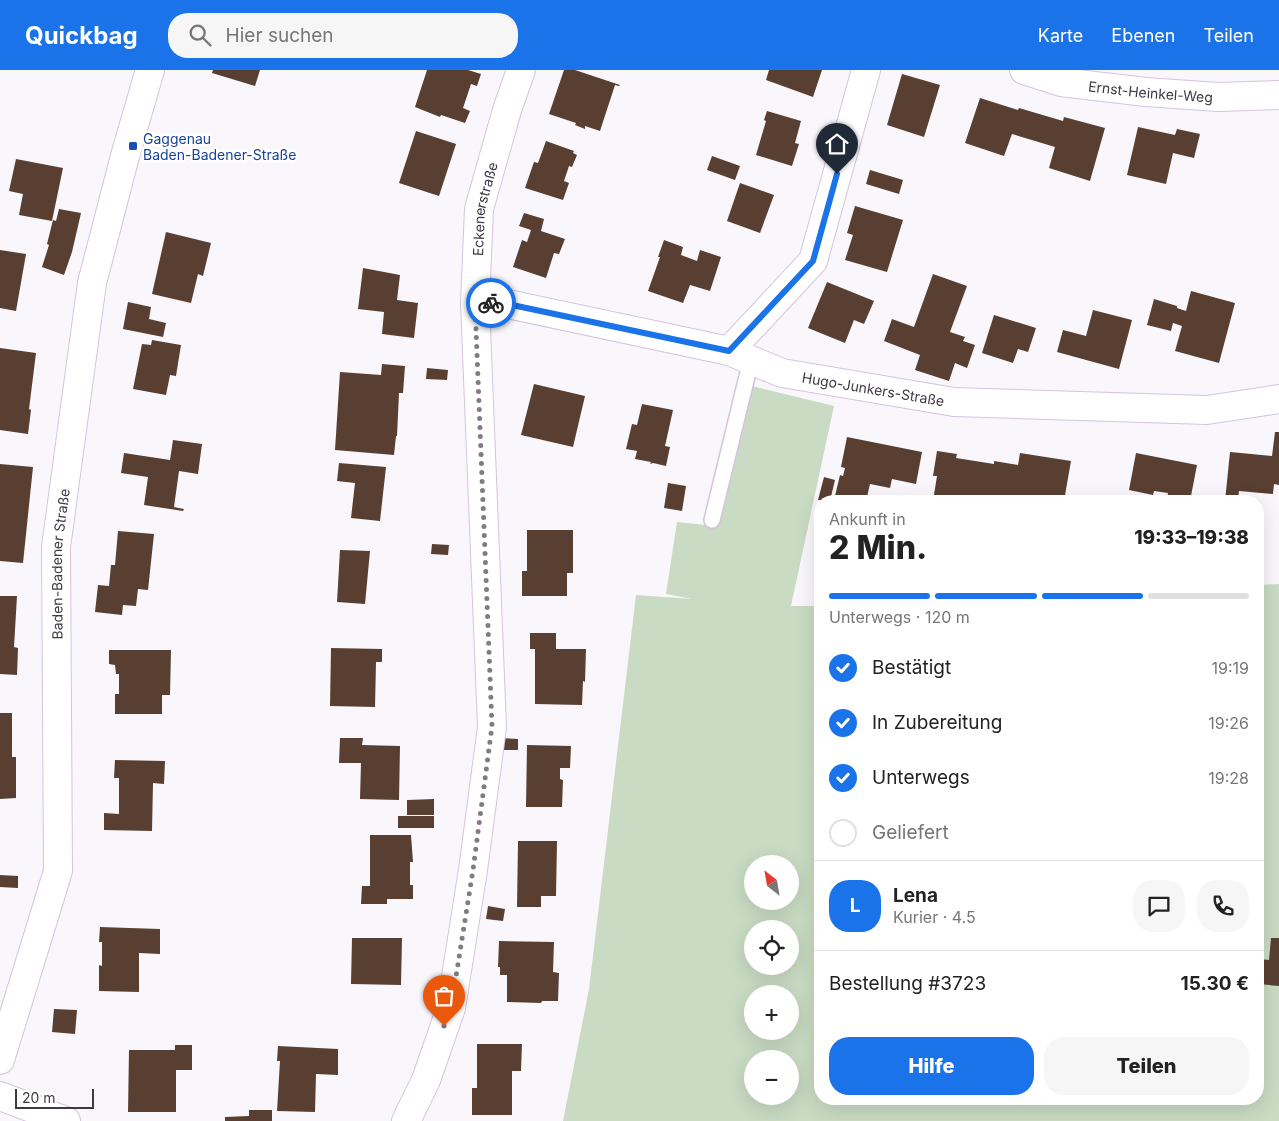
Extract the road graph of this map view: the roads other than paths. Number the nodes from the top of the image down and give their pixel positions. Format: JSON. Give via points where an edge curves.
{"nodes":[{"id":1,"x":150,"y":70,"type":"edge"},
{"id":2,"x":521,"y":70,"type":"edge"},
{"id":3,"x":866,"y":70,"type":"edge"},
{"id":4,"x":1024,"y":70,"type":"edge"},
{"id":5,"x":1279,"y":95,"type":"edge"},
{"id":6,"x":475,"y":304,"type":"junction"},
{"id":7,"x":740,"y":356,"type":"junction"},
{"id":8,"x":1279,"y":399,"type":"edge"},
{"id":9,"x":712,"y":520,"type":"dead end"},
{"id":10,"x":0,"y":1060,"type":"edge"},
{"id":11,"x":0,"y":1096,"type":"edge"},
{"id":12,"x":66,"y":1121,"type":"edge"},
{"id":13,"x":406,"y":1121,"type":"edge"}],
"edges":[{"from":1,"to":10,"type":"street","name":"Baden-Badener Straße","via":[[92,284],[56,548],[58,871]]},
{"from":2,"to":6,"type":"street","name":"Eckenerstraße","via":[[479,209]]},
{"from":3,"to":7,"type":"street","via":[[813,261]]},
{"from":4,"to":5,"type":"street","name":"Ernst-Heinkel-Weg","via":[[1060,82],[1146,92],[1218,97]]},
{"from":6,"to":7,"type":"street","name":"Hugo-Junkers-Straße","via":[[503,303]]},
{"from":6,"to":13,"type":"street","name":"Eckenerstraße","via":[[492,726],[451,1008],[426,1080]]},
{"from":7,"to":8,"type":"street","name":"Hugo-Junkers-Straße","via":[[782,372],[954,402],[1207,410]]},
{"from":7,"to":9,"type":"lane"},
{"from":11,"to":12,"type":"street"}]}
